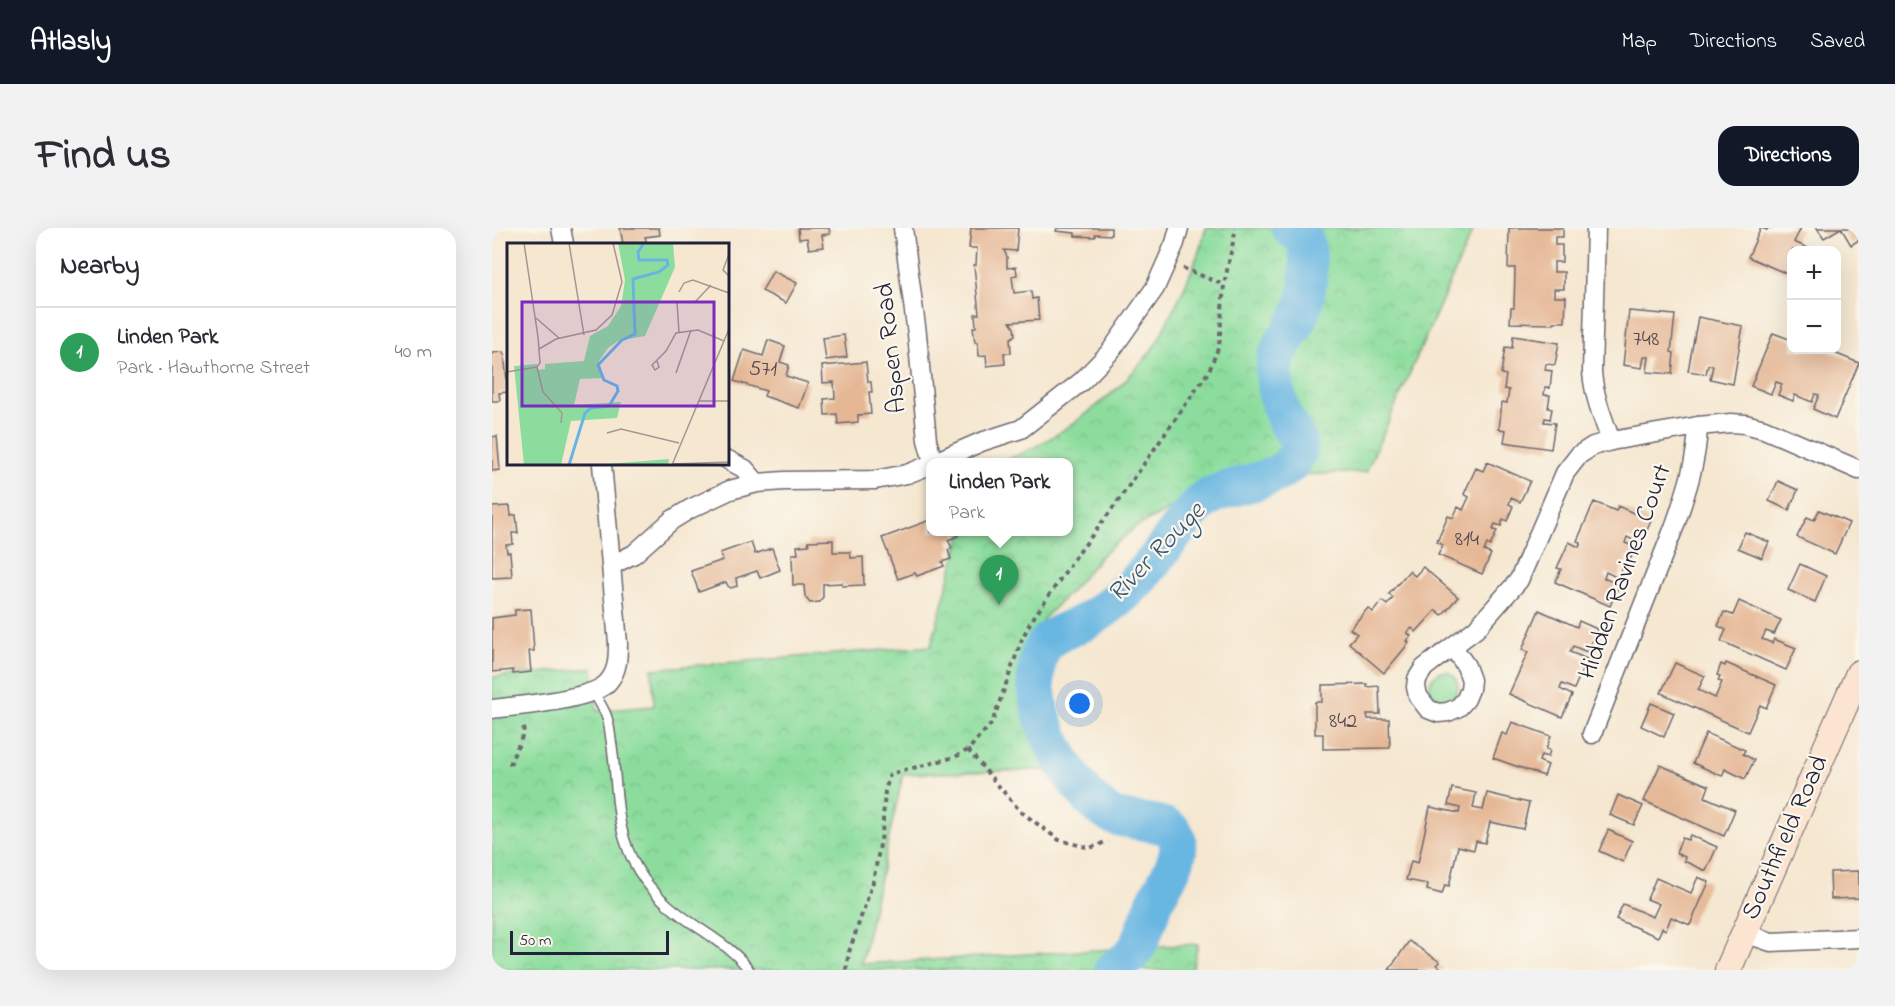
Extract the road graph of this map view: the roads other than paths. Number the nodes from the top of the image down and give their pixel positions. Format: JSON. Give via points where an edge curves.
{"nodes":[{"id":1,"x":561,"y":228,"type":"edge"},
{"id":2,"x":903,"y":228,"type":"edge"},
{"id":3,"x":1179,"y":228,"type":"edge"},
{"id":4,"x":1596,"y":229,"type":"edge"},
{"id":5,"x":564,"y":243,"type":"edge"},
{"id":6,"x":1698,"y":426,"type":"junction"},
{"id":7,"x":1611,"y":441,"type":"junction"},
{"id":8,"x":932,"y":458,"type":"edge"},
{"id":9,"x":944,"y":458,"type":"edge"},
{"id":10,"x":729,"y":461,"type":"edge"},
{"id":11,"x":602,"y":465,"type":"edge"},
{"id":12,"x":926,"y":466,"type":"edge"},
{"id":13,"x":1859,"y":470,"type":"edge"},
{"id":14,"x":757,"y":483,"type":"junction"},
{"id":15,"x":612,"y":565,"type":"junction"},
{"id":16,"x":1453,"y":647,"type":"dead end"},
{"id":17,"x":1859,"y":673,"type":"edge"},
{"id":18,"x":593,"y":691,"type":"junction"},
{"id":19,"x":492,"y":709,"type":"edge"},
{"id":20,"x":1592,"y":734,"type":"dead end"},
{"id":21,"x":1744,"y":933,"type":"junction"},
{"id":22,"x":1859,"y":938,"type":"edge"},
{"id":23,"x":749,"y":970,"type":"edge"},
{"id":24,"x":1728,"y":970,"type":"edge"}],
"edges":[{"from":1,"to":5,"type":"street"},
{"from":2,"to":8,"type":"street","name":"Aspen Road"},
{"from":3,"to":9,"type":"street","via":[[1155,288],[1110,352],[1082,381],[1021,429]]},
{"from":4,"to":7,"type":"street","via":[[1593,388]]},
{"from":6,"to":7,"type":"street"},
{"from":6,"to":13,"type":"street","via":[[1731,423],[1764,429]]},
{"from":6,"to":20,"type":"street","name":"Hidden Ravines Court","via":[[1697,450],[1687,491]]},
{"from":7,"to":16,"type":"street","via":[[1579,455],[1565,473],[1519,580],[1476,629]]},
{"from":10,"to":14,"type":"street","via":[[745,469]]},
{"from":11,"to":15,"type":"street"},
{"from":12,"to":14,"type":"street","via":[[875,480]]},
{"from":14,"to":15,"type":"street","via":[[730,490],[690,509],[634,554]]},
{"from":15,"to":18,"type":"street","via":[[618,663],[607,684]]},
{"from":17,"to":21,"type":"main road","name":"Southfield Road"},
{"from":18,"to":19,"type":"street"},
{"from":18,"to":23,"type":"lane","via":[[607,717],[618,815],[626,848],[639,872],[656,895],[724,945]]},
{"from":21,"to":22,"type":"street","via":[[1771,942]]},
{"from":21,"to":24,"type":"main road","name":"Southfield Road"}]}
